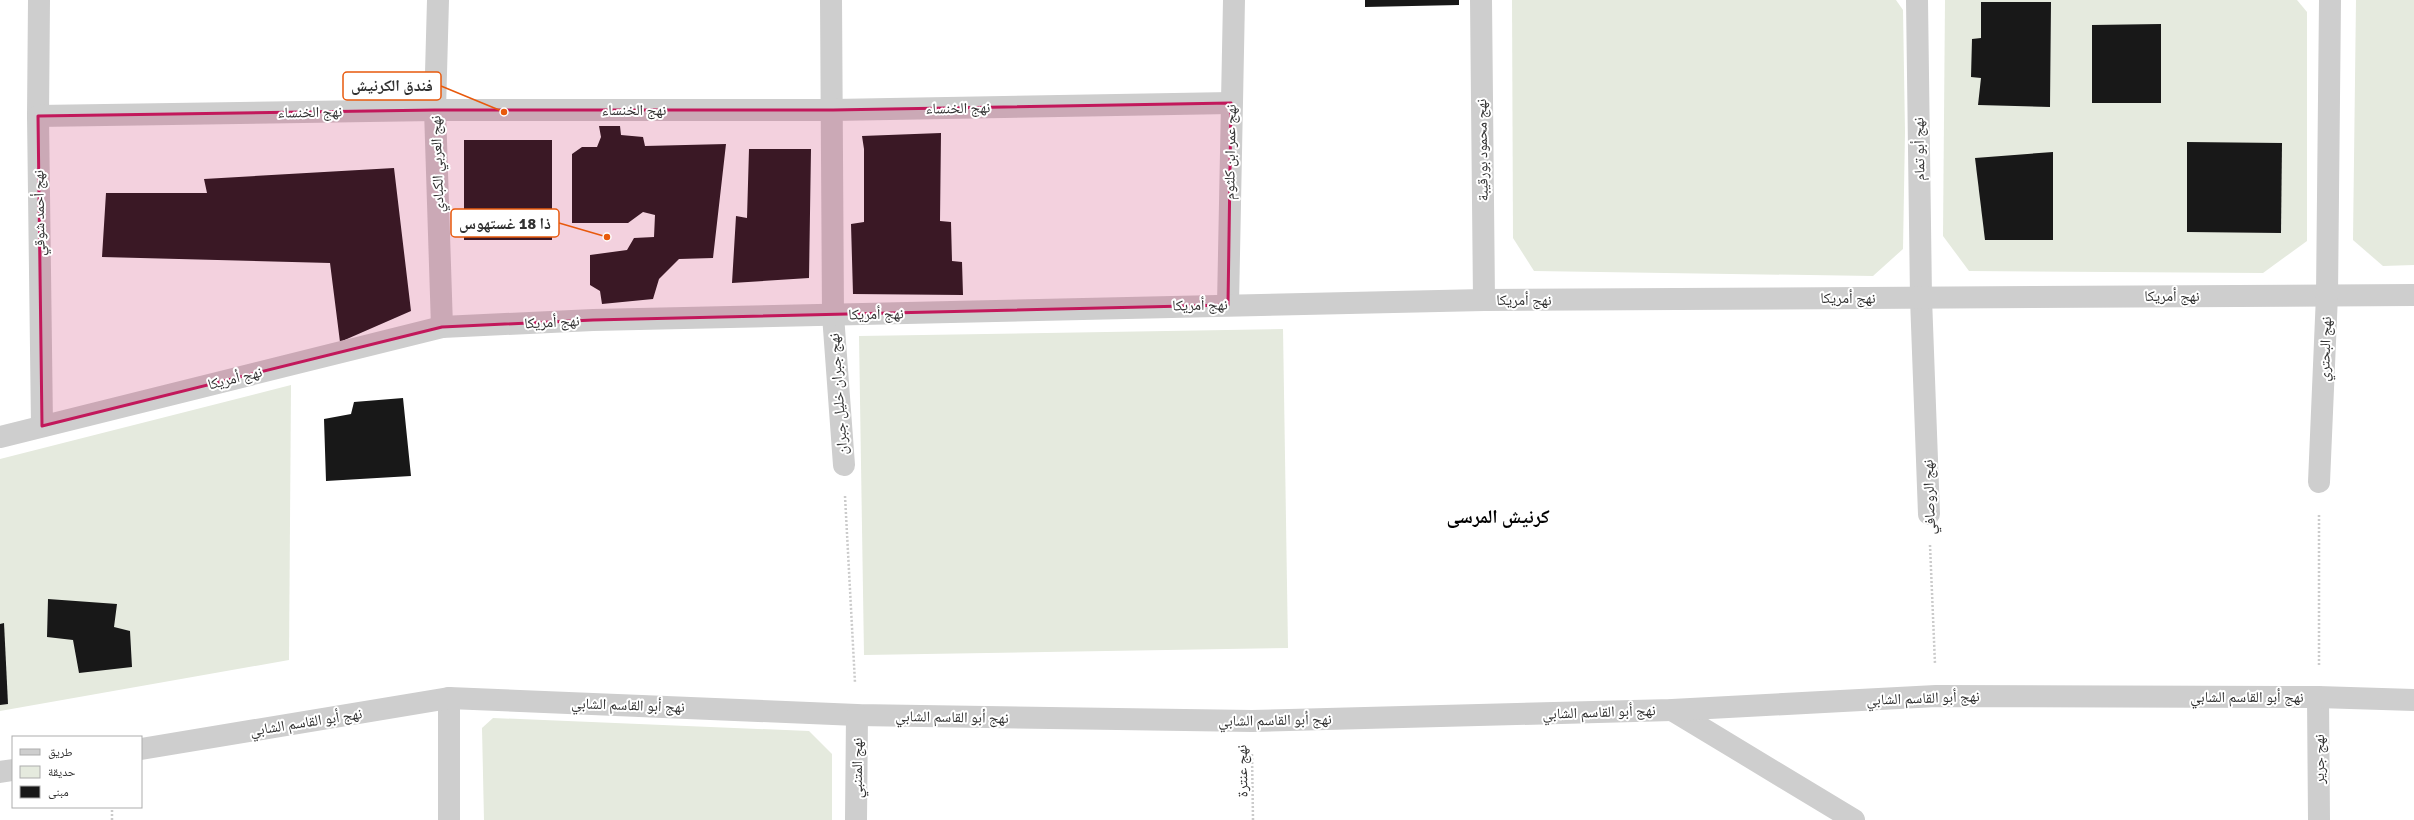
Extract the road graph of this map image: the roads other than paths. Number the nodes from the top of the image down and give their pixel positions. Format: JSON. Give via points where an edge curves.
{"nodes":[{"id":1,"x":39,"y":0,"type":"edge"},
{"id":2,"x":438,"y":0,"type":"edge"},
{"id":3,"x":831,"y":0,"type":"edge"},
{"id":4,"x":1234,"y":0,"type":"edge"},
{"id":5,"x":1481,"y":0,"type":"edge"},
{"id":6,"x":1917,"y":0,"type":"edge"},
{"id":7,"x":2330,"y":0,"type":"edge"},
{"id":8,"x":1231,"y":103,"type":"junction"},
{"id":9,"x":435,"y":110,"type":"junction"},
{"id":10,"x":832,"y":110,"type":"junction"},
{"id":11,"x":38,"y":116,"type":"junction"},
{"id":12,"x":2327,"y":295,"type":"junction"},
{"id":13,"x":2414,"y":295,"type":"edge"},
{"id":14,"x":1921,"y":298,"type":"junction"},
{"id":15,"x":1484,"y":300,"type":"junction"},
{"id":16,"x":1228,"y":305,"type":"junction"},
{"id":17,"x":832,"y":315,"type":"junction"},
{"id":18,"x":442,"y":327,"type":"junction"},
{"id":19,"x":42,"y":426,"type":"junction"},
{"id":20,"x":0,"y":437,"type":"edge"},
{"id":21,"x":844,"y":466,"type":"road end"},
{"id":22,"x":2319,"y":482,"type":"road end"},
{"id":23,"x":1929,"y":514,"type":"road end"},
{"id":24,"x":2318,"y":697,"type":"junction"},
{"id":25,"x":449,"y":698,"type":"junction"},
{"id":26,"x":2414,"y":700,"type":"edge"},
{"id":27,"x":1672,"y":710,"type":"junction"},
{"id":28,"x":857,"y":715,"type":"junction"},
{"id":29,"x":142,"y":749,"type":"edge"},
{"id":30,"x":12,"y":770,"type":"edge"},
{"id":31,"x":0,"y":772,"type":"edge"},
{"id":32,"x":449,"y":820,"type":"edge"},
{"id":33,"x":856,"y":820,"type":"edge"},
{"id":34,"x":1854,"y":820,"type":"edge"},
{"id":35,"x":2319,"y":820,"type":"edge"}],
"edges":[{"from":1,"to":11,"type":"street","name":"نهج أحمد شوقي"},
{"from":2,"to":9,"type":"street","name":"نهج العربي الكبادي"},
{"from":3,"to":10,"type":"street","name":"نهج جبران خليل جبران"},
{"from":4,"to":8,"type":"street","name":"نهج عمر ابن كلثوم"},
{"from":5,"to":15,"type":"street","name":"نهج محمود بورقيبة"},
{"from":6,"to":14,"type":"street","name":"نهج أبو تمام"},
{"from":7,"to":12,"type":"street","name":"نهج البحتري"},
{"from":8,"to":10,"type":"street","name":"نهج الخنساء"},
{"from":8,"to":16,"type":"street","name":"نهج عمر ابن كلثوم"},
{"from":9,"to":10,"type":"street","name":"نهج الخنساء"},
{"from":9,"to":11,"type":"street","name":"نهج الخنساء"},
{"from":9,"to":18,"type":"street","name":"نهج العربي الكبادي"},
{"from":10,"to":17,"type":"street","name":"نهج جبران خليل جبران"},
{"from":11,"to":19,"type":"street","name":"نهج أحمد شوقي"},
{"from":12,"to":13,"type":"street","name":"نهج أمريكا"},
{"from":12,"to":14,"type":"street","name":"نهج أمريكا"},
{"from":12,"to":22,"type":"street","name":"نهج البحتري"},
{"from":14,"to":15,"type":"street","name":"نهج أمريكا"},
{"from":14,"to":23,"type":"street","name":"نهج الروصافي"},
{"from":15,"to":16,"type":"street","name":"نهج أمريكا"},
{"from":16,"to":17,"type":"street","name":"نهج أمريكا"},
{"from":17,"to":18,"type":"street","name":"نهج أمريكا","via":[[593,320]]},
{"from":17,"to":21,"type":"street","name":"نهج جبران خليل جبران"},
{"from":18,"to":19,"type":"street","name":"نهج أمريكا"},
{"from":19,"to":20,"type":"street","name":"نهج أمريكا"},
{"from":24,"to":26,"type":"street","name":"نهج أبو القاسم الشابي"},
{"from":24,"to":27,"type":"street","name":"نهج أبو القاسم الشابي","via":[[1936,696]]},
{"from":24,"to":35,"type":"street","name":"نهج جرير"},
{"from":25,"to":28,"type":"street","name":"نهج أبو القاسم الشابي"},
{"from":25,"to":29,"type":"street","name":"نهج أبو القاسم الشابي"},
{"from":25,"to":32,"type":"street"},
{"from":27,"to":28,"type":"street","name":"نهج أبو القاسم الشابي","via":[[1252,722]]},
{"from":27,"to":34,"type":"street"},
{"from":28,"to":33,"type":"street","name":"نهج المتنبي"},
{"from":30,"to":31,"type":"street"}]}
